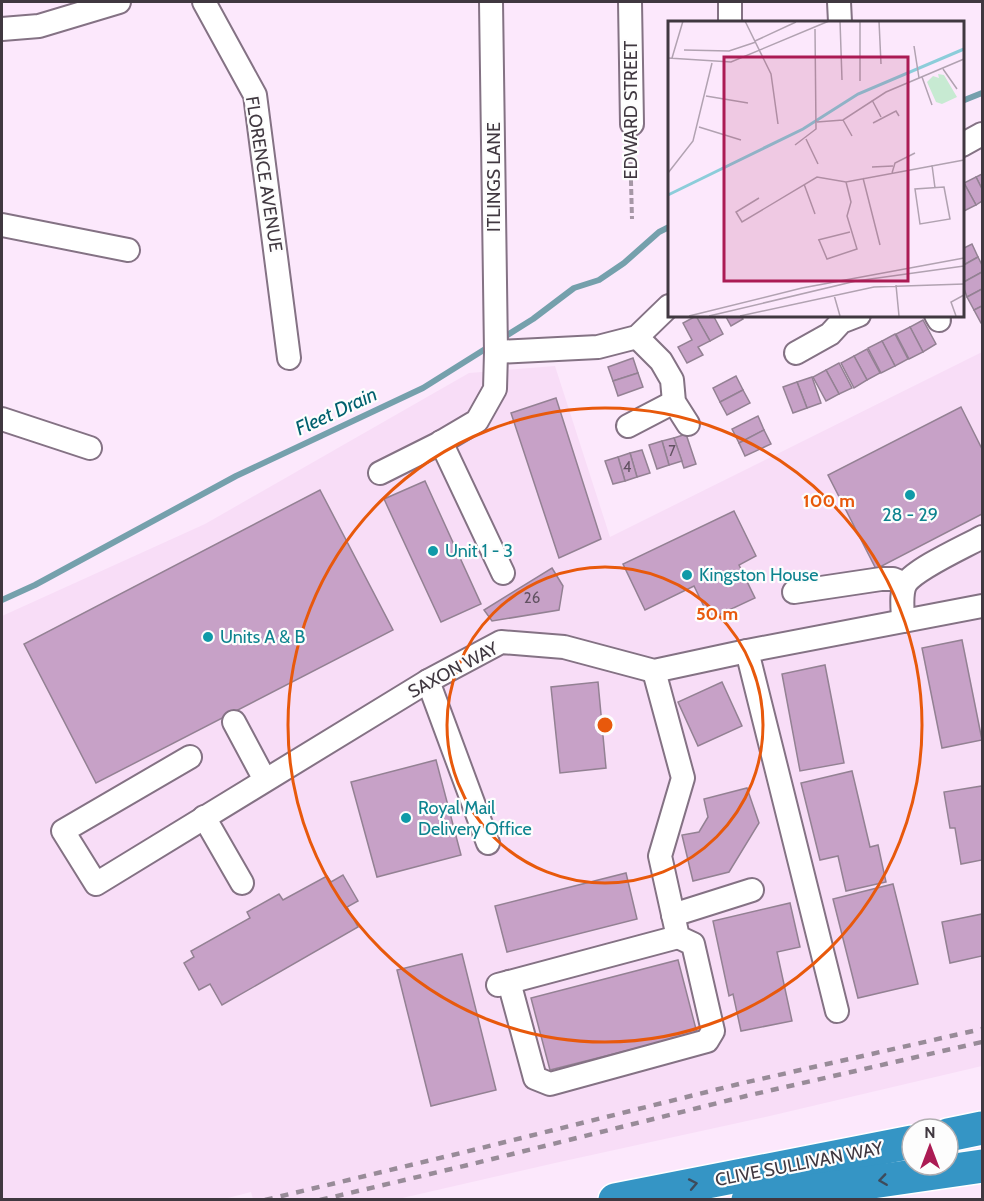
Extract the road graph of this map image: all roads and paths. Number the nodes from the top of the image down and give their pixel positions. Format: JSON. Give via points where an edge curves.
{"nodes":[{"id":1,"x":119,"y":2,"type":"edge"},
{"id":2,"x":204,"y":2,"type":"edge"},
{"id":3,"x":491,"y":2,"type":"edge"},
{"id":4,"x":630,"y":2,"type":"edge"},
{"id":5,"x":730,"y":2,"type":"edge"},
{"id":6,"x":839,"y":2,"type":"edge"},
{"id":7,"x":730,"y":21,"type":"edge"},
{"id":8,"x":840,"y":21,"type":"edge"},
{"id":9,"x":2,"y":29,"type":"edge"},
{"id":10,"x":633,"y":124,"type":"joint"},
{"id":11,"x":982,"y":134,"type":"edge"},
{"id":12,"x":963,"y":144,"type":"edge"},
{"id":13,"x":632,"y":219,"type":"dead end"},
{"id":14,"x":2,"y":225,"type":"edge"},
{"id":15,"x":128,"y":250,"type":"dead end"},
{"id":16,"x":668,"y":307,"type":"edge"},
{"id":17,"x":846,"y":317,"type":"edge"},
{"id":18,"x":637,"y":337,"type":"junction"},
{"id":19,"x":496,"y":352,"type":"junction"},
{"id":20,"x":796,"y":353,"type":"dead end"},
{"id":21,"x":289,"y":358,"type":"dead end"},
{"id":22,"x":674,"y":402,"type":"junction"},
{"id":23,"x":2,"y":419,"type":"edge"},
{"id":24,"x":688,"y":424,"type":"dead end"},
{"id":25,"x":628,"y":426,"type":"dead end"},
{"id":26,"x":441,"y":442,"type":"junction"},
{"id":27,"x":90,"y":448,"type":"dead end"},
{"id":28,"x":380,"y":473,"type":"dead end"},
{"id":29,"x":982,"y":537,"type":"edge"},
{"id":30,"x":503,"y":573,"type":"dead end"},
{"id":31,"x":905,"y":584,"type":"junction"},
{"id":32,"x":794,"y":592,"type":"dead end"},
{"id":33,"x":982,"y":606,"type":"edge"},
{"id":34,"x":903,"y":621,"type":"junction"},
{"id":35,"x":747,"y":651,"type":"junction"},
{"id":36,"x":654,"y":671,"type":"junction"},
{"id":37,"x":428,"y":681,"type":"junction"},
{"id":38,"x":234,"y":722,"type":"dead end"},
{"id":39,"x":190,"y":757,"type":"dead end"},
{"id":40,"x":265,"y":780,"type":"junction"},
{"id":41,"x":204,"y":817,"type":"junction"},
{"id":42,"x":488,"y":843,"type":"dead end"},
{"id":43,"x":242,"y":883,"type":"dead end"},
{"id":44,"x":752,"y":890,"type":"dead end"},
{"id":45,"x":673,"y":915,"type":"junction"},
{"id":46,"x":678,"y":937,"type":"junction"},
{"id":47,"x":837,"y":1011,"type":"dead end"},
{"id":48,"x":982,"y":1128,"type":"edge"},
{"id":49,"x":960,"y":1133,"type":"edge"},
{"id":50,"x":900,"y":1144,"type":"edge"},
{"id":51,"x":982,"y":1166,"type":"edge"},
{"id":52,"x":615,"y":1200,"type":"edge"},
{"id":53,"x":748,"y":1200,"type":"edge"}],
"edges":[{"from":1,"to":9,"type":"street","via":[[39,26]]},
{"from":2,"to":21,"type":"street","name":"FLORENCE AVENUE","via":[[255,95]]},
{"from":3,"to":19,"type":"street","name":"ITLINGS LANE"},
{"from":4,"to":10,"type":"street","name":"EDWARD STREET"},
{"from":5,"to":7,"type":"street"},
{"from":6,"to":8,"type":"street"},
{"from":10,"to":13,"type":"path","name":"EDWARD STREET"},
{"from":11,"to":12,"type":"street"},
{"from":14,"to":15,"type":"street"},
{"from":16,"to":18,"type":"street"},
{"from":17,"to":20,"type":"street","via":[[830,334]]},
{"from":18,"to":19,"type":"street","via":[[598,347]]},
{"from":18,"to":22,"type":"street","via":[[661,361],[672,380]]},
{"from":19,"to":26,"type":"street","name":"ITLINGS LANE","via":[[495,389],[477,421]]},
{"from":22,"to":24,"type":"street"},
{"from":22,"to":25,"type":"street"},
{"from":23,"to":27,"type":"street"},
{"from":26,"to":28,"type":"street","name":"ITLINGS LANE"},
{"from":26,"to":30,"type":"street"},
{"from":29,"to":31,"type":"street","via":[[918,572]]},
{"from":31,"to":32,"type":"street","via":[[880,579]]},
{"from":31,"to":34,"type":"street"},
{"from":33,"to":34,"type":"street","name":"SAXON WAY"},
{"from":34,"to":35,"type":"street","name":"SAXON WAY"},
{"from":35,"to":36,"type":"street","name":"SAXON WAY"},
{"from":35,"to":47,"type":"street"},
{"from":36,"to":37,"type":"street","name":"SAXON WAY","via":[[564,647],[501,642]]},
{"from":36,"to":45,"type":"street","via":[[683,778],[660,856]]},
{"from":37,"to":40,"type":"street","name":"SAXON WAY"},
{"from":37,"to":42,"type":"street"},
{"from":38,"to":40,"type":"street"},
{"from":39,"to":41,"type":"street","name":"SAXON WAY","via":[[63,831],[96,884]]},
{"from":40,"to":41,"type":"street","name":"SAXON WAY"},
{"from":41,"to":43,"type":"street"},
{"from":44,"to":45,"type":"street"},
{"from":45,"to":46,"type":"street"},
{"from":46,"to":46,"type":"street","via":[[693,944],[713,1031],[707,1041],[550,1084],[535,1078],[504,983]]},
{"from":48,"to":49,"type":"highway"},
{"from":52,"to":50,"type":"highway","name":"CLIVE SULLIVAN WAY","one_way":true},
{"from":51,"to":53,"type":"highway","name":"CLIVE SULLIVAN WAY","one_way":true}]}
